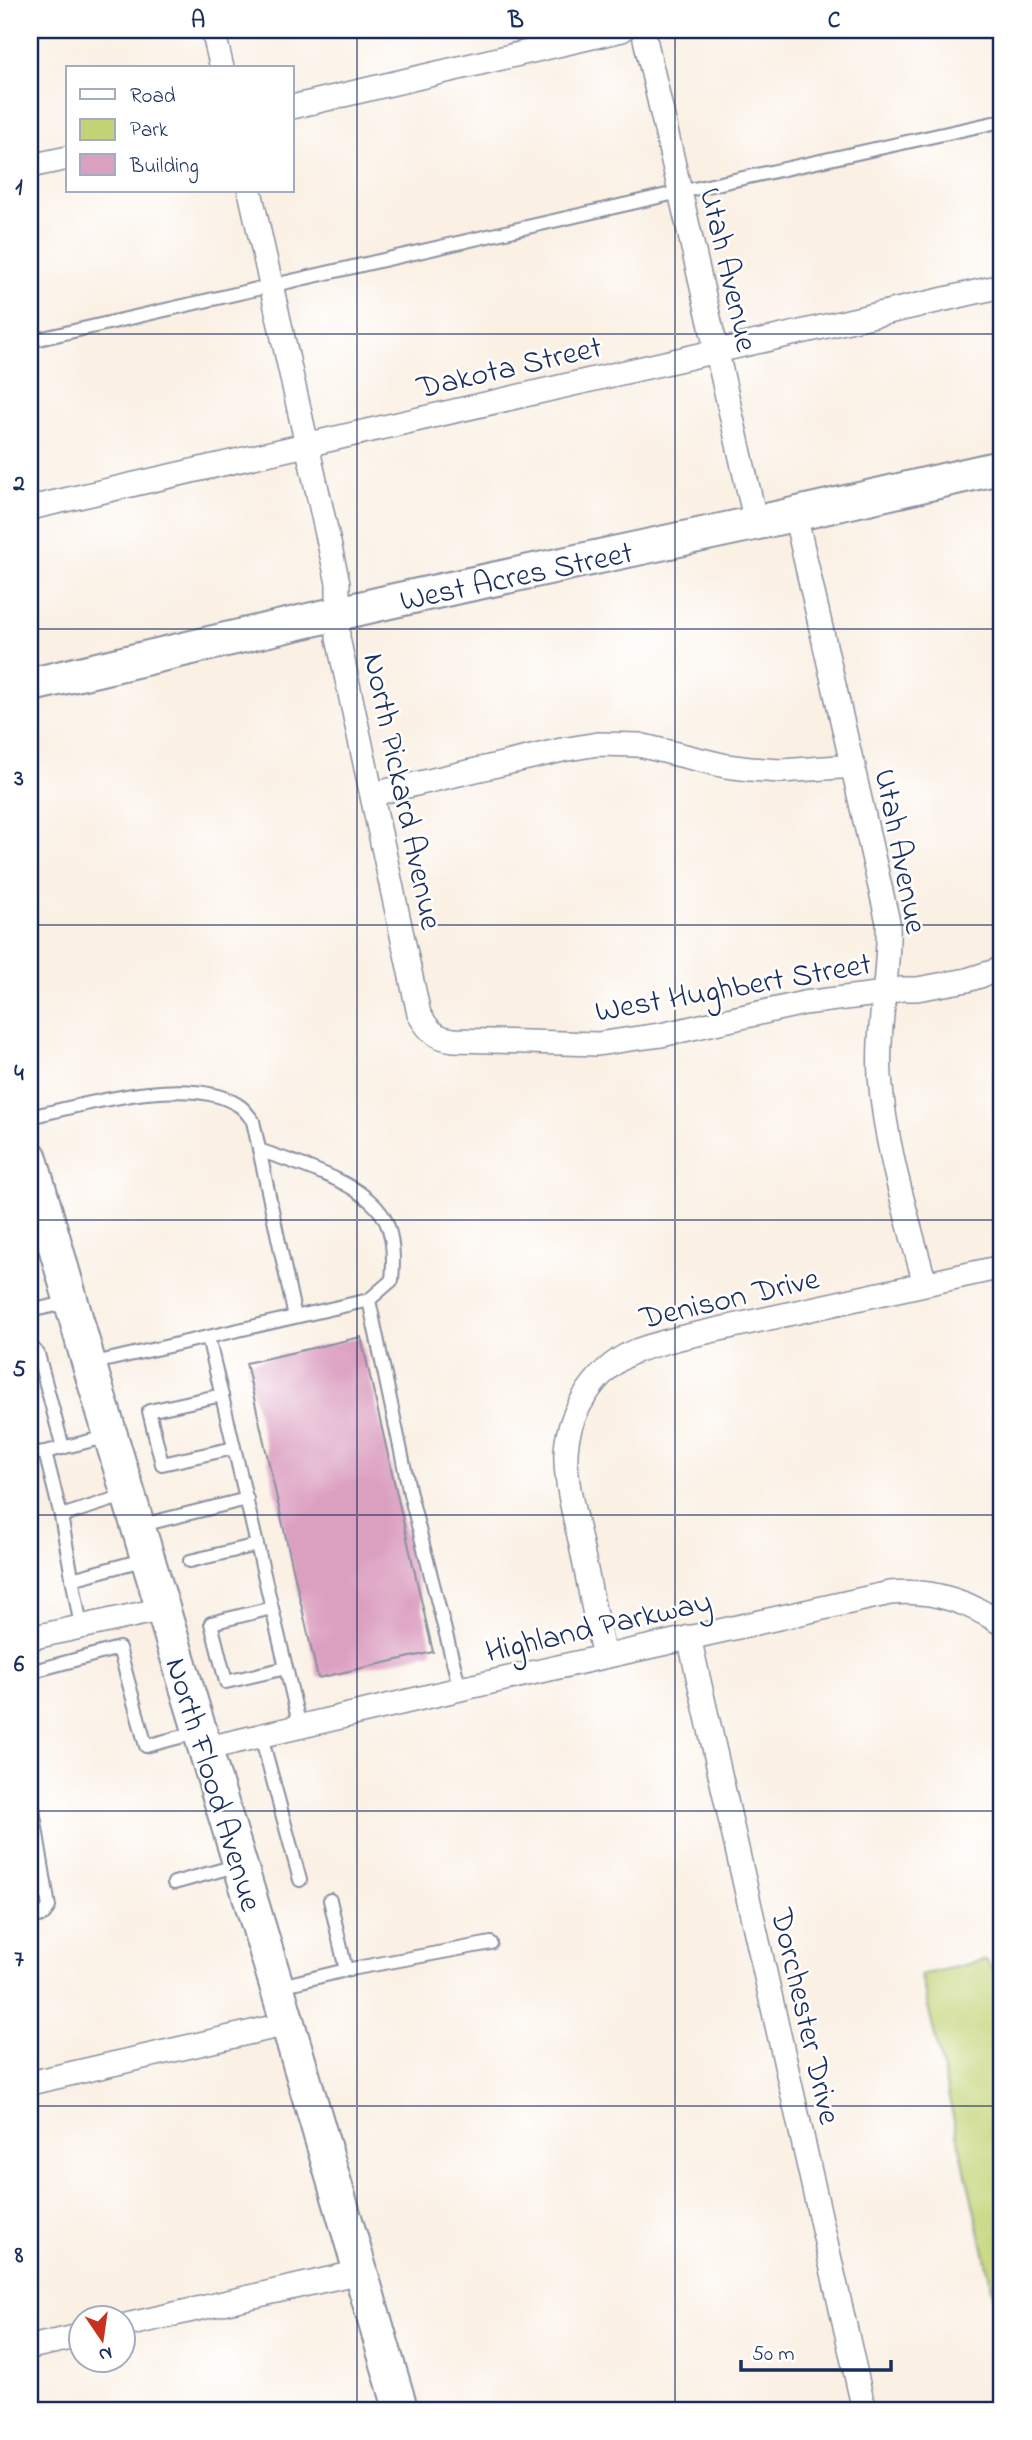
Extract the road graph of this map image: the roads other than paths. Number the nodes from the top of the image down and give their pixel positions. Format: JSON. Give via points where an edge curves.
{"nodes":[{"id":1,"x":213,"y":30,"type":"edge"},
{"id":2,"x":622,"y":30,"type":"edge"},
{"id":3,"x":643,"y":30,"type":"edge"},
{"id":4,"x":222,"y":66,"type":"edge"},
{"id":5,"x":294,"y":107,"type":"edge"},
{"id":6,"x":1002,"y":121,"type":"edge"},
{"id":7,"x":66,"y":158,"type":"edge"},
{"id":8,"x":30,"y":166,"type":"edge"},
{"id":9,"x":250,"y":192,"type":"edge"},
{"id":10,"x":680,"y":192,"type":"junction"},
{"id":11,"x":272,"y":286,"type":"junction"},
{"id":12,"x":1002,"y":286,"type":"edge"},
{"id":13,"x":30,"y":341,"type":"edge"},
{"id":14,"x":717,"y":350,"type":"junction"},
{"id":15,"x":307,"y":445,"type":"junction"},
{"id":16,"x":1002,"y":467,"type":"edge"},
{"id":17,"x":30,"y":508,"type":"edge"},
{"id":18,"x":795,"y":514,"type":"junction"},
{"id":19,"x":756,"y":523,"type":"junction"},
{"id":20,"x":338,"y":614,"type":"junction"},
{"id":21,"x":30,"y":685,"type":"edge"},
{"id":22,"x":854,"y":766,"type":"junction"},
{"id":23,"x":373,"y":794,"type":"junction"},
{"id":24,"x":1002,"y":969,"type":"edge"},
{"id":25,"x":885,"y":993,"type":"junction"},
{"id":26,"x":431,"y":1032,"type":"joint"},
{"id":27,"x":30,"y":1117,"type":"edge"},
{"id":28,"x":259,"y":1150,"type":"junction"},
{"id":29,"x":31,"y":1168,"type":"edge"},
{"id":30,"x":1002,"y":1266,"type":"edge"},
{"id":31,"x":925,"y":1284,"type":"junction"},
{"id":32,"x":369,"y":1300,"type":"junction"},
{"id":33,"x":71,"y":1302,"type":"junction"},
{"id":34,"x":30,"y":1311,"type":"edge"},
{"id":35,"x":295,"y":1317,"type":"junction"},
{"id":36,"x":208,"y":1337,"type":"junction"},
{"id":37,"x":31,"y":1345,"type":"edge"},
{"id":38,"x":89,"y":1364,"type":"junction"},
{"id":39,"x":222,"y":1395,"type":"junction"},
{"id":40,"x":110,"y":1436,"type":"junction"},
{"id":41,"x":63,"y":1448,"type":"junction"},
{"id":42,"x":234,"y":1448,"type":"junction"},
{"id":43,"x":45,"y":1452,"type":"junction"},
{"id":44,"x":30,"y":1454,"type":"edge"},
{"id":45,"x":128,"y":1495,"type":"junction"},
{"id":46,"x":247,"y":1500,"type":"junction"},
{"id":47,"x":61,"y":1516,"type":"junction"},
{"id":48,"x":138,"y":1526,"type":"junction"},
{"id":49,"x":257,"y":1545,"type":"junction"},
{"id":50,"x":148,"y":1559,"type":"junction"},
{"id":51,"x":190,"y":1561,"type":"dead end"},
{"id":52,"x":72,"y":1579,"type":"junction"},
{"id":53,"x":272,"y":1608,"type":"junction"},
{"id":54,"x":163,"y":1609,"type":"junction"},
{"id":55,"x":1002,"y":1624,"type":"edge"},
{"id":56,"x":81,"y":1627,"type":"junction"},
{"id":57,"x":689,"y":1637,"type":"junction"},
{"id":58,"x":30,"y":1639,"type":"edge"},
{"id":59,"x":604,"y":1656,"type":"junction"},
{"id":60,"x":286,"y":1668,"type":"junction"},
{"id":61,"x":30,"y":1672,"type":"edge"},
{"id":62,"x":460,"y":1689,"type":"junction"},
{"id":63,"x":300,"y":1727,"type":"junction"},
{"id":64,"x":261,"y":1736,"type":"junction"},
{"id":65,"x":202,"y":1740,"type":"junction"},
{"id":66,"x":30,"y":1791,"type":"edge"},
{"id":67,"x":239,"y":1865,"type":"junction"},
{"id":68,"x":300,"y":1880,"type":"dead end"},
{"id":69,"x":174,"y":1883,"type":"dead end"},
{"id":70,"x":330,"y":1900,"type":"dead end"},
{"id":71,"x":30,"y":1918,"type":"edge"},
{"id":72,"x":491,"y":1944,"type":"dead end"},
{"id":73,"x":346,"y":1970,"type":"junction"},
{"id":74,"x":277,"y":1987,"type":"junction"},
{"id":75,"x":287,"y":2024,"type":"junction"},
{"id":76,"x":30,"y":2082,"type":"edge"},
{"id":77,"x":360,"y":2272,"type":"junction"},
{"id":78,"x":136,"y":2323,"type":"edge"},
{"id":79,"x":66,"y":2339,"type":"edge"},
{"id":80,"x":30,"y":2347,"type":"edge"},
{"id":81,"x":401,"y":2410,"type":"edge"},
{"id":82,"x":864,"y":2410,"type":"edge"}],
"edges":[{"from":1,"to":4,"type":"street"},
{"from":2,"to":5,"type":"street"},
{"from":3,"to":10,"type":"street","name":"Utah Avenue"},
{"from":6,"to":10,"type":"lane"},
{"from":7,"to":8,"type":"street"},
{"from":9,"to":11,"type":"street","name":"North Pickard Avenue"},
{"from":10,"to":11,"type":"lane"},
{"from":10,"to":14,"type":"street","name":"Utah Avenue"},
{"from":11,"to":13,"type":"lane"},
{"from":11,"to":15,"type":"street","name":"North Pickard Avenue"},
{"from":12,"to":14,"type":"street","name":"Dakota Street"},
{"from":14,"to":15,"type":"street","name":"Dakota Street"},
{"from":14,"to":19,"type":"street","name":"Utah Avenue"},
{"from":15,"to":17,"type":"street","name":"Dakota Street"},
{"from":15,"to":20,"type":"street","name":"North Pickard Avenue","via":[[338,583]]},
{"from":16,"to":18,"type":"street","name":"West Acres Street"},
{"from":18,"to":19,"type":"street","name":"West Acres Street"},
{"from":18,"to":22,"type":"street","name":"Utah Avenue"},
{"from":19,"to":20,"type":"street","name":"West Acres Street"},
{"from":20,"to":21,"type":"street","name":"West Acres Street"},
{"from":20,"to":23,"type":"street","name":"North Pickard Avenue","via":[[338,638]]},
{"from":22,"to":23,"type":"street","via":[[750,769],[639,745],[598,744]]},
{"from":22,"to":25,"type":"street","name":"Utah Avenue","via":[[888,922]]},
{"from":23,"to":26,"type":"street","name":"North Pickard Avenue","via":[[419,1014]]},
{"from":24,"to":25,"type":"street","name":"West Hughbert Street","via":[[967,980]]},
{"from":25,"to":26,"type":"street","name":"West Hughbert Street","via":[[804,1003],[598,1044],[454,1040]]},
{"from":25,"to":31,"type":"street","name":"Utah Avenue","via":[[879,1032],[883,1103]]},
{"from":27,"to":28,"type":"lane","via":[[116,1097],[204,1092],[239,1105],[253,1121]]},
{"from":28,"to":32,"type":"lane","via":[[362,1193],[384,1217],[394,1254],[393,1280]]},
{"from":28,"to":35,"type":"lane"},
{"from":29,"to":33,"type":"street","name":"North Flood Avenue"},
{"from":30,"to":31,"type":"street","name":"Denison Drive"},
{"from":31,"to":59,"type":"street","name":"Denison Drive","via":[[651,1346],[613,1364],[599,1378],[575,1413],[566,1459]]},
{"from":32,"to":35,"type":"lane"},
{"from":32,"to":62,"type":"lane","via":[[410,1494]]},
{"from":33,"to":34,"type":"lane"},
{"from":33,"to":38,"type":"street","name":"North Flood Avenue"},
{"from":35,"to":36,"type":"lane"},
{"from":36,"to":38,"type":"lane"},
{"from":36,"to":39,"type":"lane"},
{"from":37,"to":41,"type":"lane","via":[[38,1354]]},
{"from":38,"to":40,"type":"street","name":"North Flood Avenue"},
{"from":39,"to":42,"type":"lane"},
{"from":39,"to":42,"type":"lane","via":[[149,1411],[162,1464]]},
{"from":40,"to":41,"type":"lane"},
{"from":40,"to":45,"type":"street","name":"North Flood Avenue"},
{"from":41,"to":43,"type":"lane"},
{"from":42,"to":46,"type":"lane"},
{"from":43,"to":44,"type":"lane"},
{"from":43,"to":47,"type":"lane"},
{"from":45,"to":47,"type":"lane"},
{"from":45,"to":48,"type":"street","name":"North Flood Avenue"},
{"from":46,"to":48,"type":"lane"},
{"from":46,"to":49,"type":"lane"},
{"from":47,"to":52,"type":"lane"},
{"from":48,"to":50,"type":"street","name":"North Flood Avenue"},
{"from":49,"to":51,"type":"lane"},
{"from":49,"to":53,"type":"lane"},
{"from":50,"to":52,"type":"lane"},
{"from":50,"to":54,"type":"street","name":"North Flood Avenue"},
{"from":52,"to":56,"type":"lane"},
{"from":53,"to":60,"type":"lane"},
{"from":53,"to":60,"type":"lane","via":[[211,1623],[226,1682]]},
{"from":54,"to":56,"type":"street"},
{"from":54,"to":65,"type":"street","name":"North Flood Avenue"},
{"from":55,"to":57,"type":"street","name":"Highland Parkway","via":[[944,1596],[902,1592]]},
{"from":56,"to":58,"type":"street"},
{"from":57,"to":59,"type":"street","name":"Highland Parkway"},
{"from":57,"to":82,"type":"street","name":"Dorchester Drive"},
{"from":59,"to":62,"type":"street","name":"Highland Parkway"},
{"from":60,"to":63,"type":"lane"},
{"from":61,"to":65,"type":"lane","via":[[119,1648],[146,1746]]},
{"from":62,"to":63,"type":"street","name":"Highland Parkway"},
{"from":63,"to":64,"type":"street","name":"Highland Parkway"},
{"from":64,"to":65,"type":"street","name":"Highland Parkway"},
{"from":64,"to":68,"type":"lane"},
{"from":65,"to":67,"type":"street","name":"North Flood Avenue"},
{"from":66,"to":71,"type":"lane","via":[[49,1907],[43,1915]]},
{"from":67,"to":69,"type":"lane"},
{"from":67,"to":74,"type":"street","name":"North Flood Avenue"},
{"from":70,"to":73,"type":"lane"},
{"from":72,"to":73,"type":"lane"},
{"from":73,"to":74,"type":"lane"},
{"from":74,"to":75,"type":"street","name":"North Flood Avenue"},
{"from":75,"to":76,"type":"street"},
{"from":75,"to":77,"type":"street","name":"North Flood Avenue"},
{"from":77,"to":78,"type":"street"},
{"from":77,"to":81,"type":"street","name":"North Flood Avenue"},
{"from":79,"to":80,"type":"street"}]}
